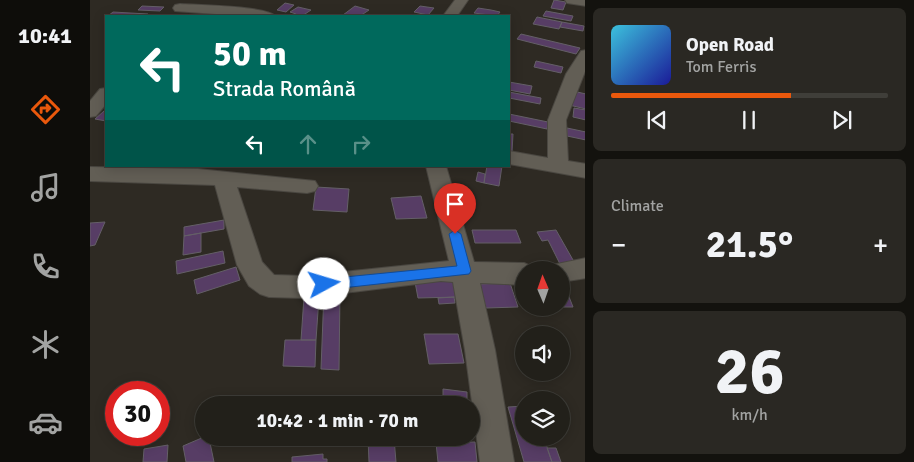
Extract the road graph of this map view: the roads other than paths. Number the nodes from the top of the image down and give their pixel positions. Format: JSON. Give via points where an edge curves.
{"nodes":[{"id":1,"x":462,"y":0,"type":"edge"},
{"id":2,"x":570,"y":0,"type":"edge"},
{"id":3,"x":585,"y":2,"type":"edge"},
{"id":4,"x":180,"y":8,"type":"edge"},
{"id":5,"x":261,"y":15,"type":"edge"},
{"id":6,"x":451,"y":15,"type":"edge"},
{"id":7,"x":585,"y":54,"type":"edge"},
{"id":8,"x":105,"y":94,"type":"edge"},
{"id":9,"x":90,"y":112,"type":"edge"},
{"id":10,"x":510,"y":158,"type":"edge"},
{"id":11,"x":436,"y":167,"type":"edge"},
{"id":12,"x":558,"y":167,"type":"junction"},
{"id":13,"x":585,"y":171,"type":"edge"},
{"id":14,"x":90,"y":174,"type":"edge"},
{"id":15,"x":224,"y":178,"type":"junction"},
{"id":16,"x":307,"y":186,"type":"dead end"},
{"id":17,"x":585,"y":268,"type":"edge"},
{"id":18,"x":570,"y":270,"type":"edge"},
{"id":19,"x":464,"y":271,"type":"junction"},
{"id":20,"x":515,"y":274,"type":"edge"},
{"id":21,"x":498,"y":462,"type":"edge"}],
"edges":[{"from":1,"to":6,"type":"street"},
{"from":2,"to":3,"type":"street"},
{"from":4,"to":5,"type":"street"},
{"from":7,"to":12,"type":"street","via":[[557,120]]},
{"from":8,"to":9,"type":"street"},
{"from":10,"to":12,"type":"street"},
{"from":11,"to":19,"type":"street"},
{"from":12,"to":13,"type":"street"},
{"from":14,"to":15,"type":"street"},
{"from":15,"to":16,"type":"street"},
{"from":15,"to":19,"type":"street","via":[[250,265],[258,278],[269,286],[304,286]]},
{"from":17,"to":18,"type":"street"},
{"from":19,"to":20,"type":"street"},
{"from":19,"to":21,"type":"street"}]}
